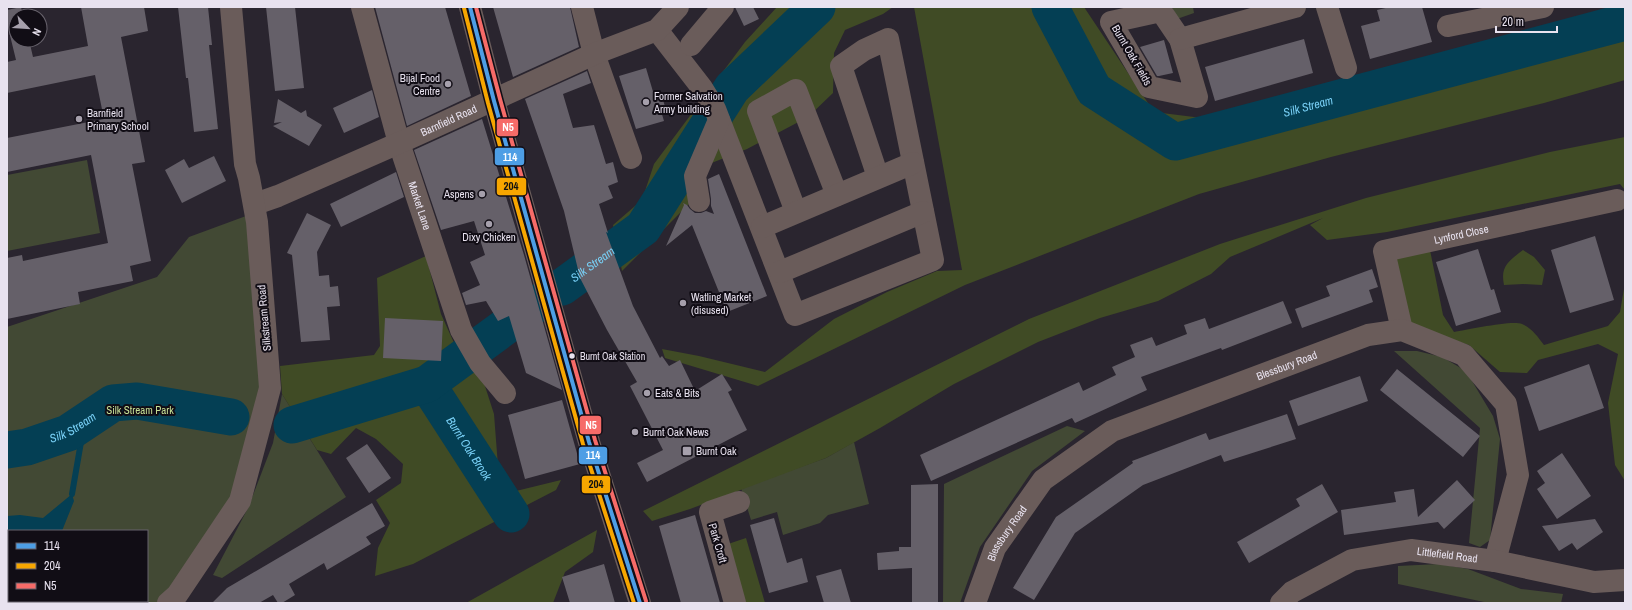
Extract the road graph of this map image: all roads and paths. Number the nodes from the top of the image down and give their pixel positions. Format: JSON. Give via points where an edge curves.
{"nodes":[{"id":1,"x":231,"y":7,"type":"edge"},
{"id":2,"x":362,"y":7,"type":"edge"},
{"id":3,"x":470,"y":7,"type":"edge"},
{"id":4,"x":582,"y":7,"type":"edge"},
{"id":5,"x":678,"y":7,"type":"edge"},
{"id":6,"x":723,"y":7,"type":"edge"},
{"id":7,"x":1295,"y":7,"type":"edge"},
{"id":8,"x":1327,"y":7,"type":"edge"},
{"id":9,"x":1543,"y":7,"type":"edge"},
{"id":10,"x":1448,"y":26,"type":"dead end"},
{"id":11,"x":657,"y":30,"type":"junction"},
{"id":12,"x":1180,"y":39,"type":"dead end"},
{"id":13,"x":691,"y":45,"type":"dead end"},
{"id":14,"x":594,"y":54,"type":"junction"},
{"id":15,"x":1346,"y":68,"type":"dead end"},
{"id":16,"x":494,"y":101,"type":"junction"},
{"id":17,"x":717,"y":114,"type":"junction"},
{"id":18,"x":399,"y":143,"type":"junction"},
{"id":19,"x":631,"y":158,"type":"dead end"},
{"id":20,"x":913,"y":163,"type":"junction"},
{"id":21,"x":878,"y":177,"type":"junction"},
{"id":22,"x":837,"y":195,"type":"junction"},
{"id":23,"x":1616,"y":200,"type":"dead end"},
{"id":24,"x":699,"y":202,"type":"dead end"},
{"id":25,"x":254,"y":204,"type":"junction"},
{"id":26,"x":796,"y":212,"type":"junction"},
{"id":27,"x":923,"y":212,"type":"junction"},
{"id":28,"x":762,"y":227,"type":"junction"},
{"id":29,"x":780,"y":272,"type":"junction"},
{"id":30,"x":1402,"y":330,"type":"junction"},
{"id":31,"x":505,"y":393,"type":"dead end"},
{"id":32,"x":738,"y":502,"type":"dead end"},
{"id":33,"x":1495,"y":561,"type":"junction"},
{"id":34,"x":1625,"y":580,"type":"edge"},
{"id":35,"x":168,"y":603,"type":"edge"},
{"id":36,"x":640,"y":603,"type":"edge"},
{"id":37,"x":735,"y":603,"type":"edge"},
{"id":38,"x":975,"y":603,"type":"edge"},
{"id":39,"x":1281,"y":603,"type":"edge"}],
"edges":[{"from":1,"to":25,"type":"street","name":"Silkstream Road","via":[[245,164]]},
{"from":2,"to":18,"type":"street","name":"Market Lane"},
{"from":3,"to":16,"type":"street"},
{"from":4,"to":14,"type":"street"},
{"from":5,"to":11,"type":"street","name":"Barnfield Road"},
{"from":6,"to":13,"type":"street"},
{"from":7,"to":12,"type":"street"},
{"from":8,"to":15,"type":"street"},
{"from":9,"to":10,"type":"street"},
{"from":11,"to":14,"type":"street","name":"Barnfield Road"},
{"from":11,"to":17,"type":"street","via":[[702,88]]},
{"from":14,"to":16,"type":"street","name":"Barnfield Road"},
{"from":14,"to":19,"type":"street"},
{"from":16,"to":18,"type":"street","name":"Barnfield Road"},
{"from":16,"to":36,"type":"street","via":[[589,442]]},
{"from":17,"to":24,"type":"street","via":[[695,176]]},
{"from":17,"to":28,"type":"street"},
{"from":18,"to":25,"type":"street","name":"Barnfield Road"},
{"from":18,"to":31,"type":"street","name":"Market Lane","via":[[461,330],[480,363]]},
{"from":20,"to":21,"type":"street"},
{"from":20,"to":21,"type":"street","via":[[888,39],[864,50],[841,66]]},
{"from":20,"to":27,"type":"street"},
{"from":21,"to":22,"type":"street"},
{"from":22,"to":26,"type":"street"},
{"from":22,"to":26,"type":"street","via":[[796,90],[758,111]]},
{"from":23,"to":30,"type":"street","name":"Lynford Close","via":[[1384,251]]},
{"from":25,"to":35,"type":"street","name":"Silkstream Road","via":[[270,388],[240,501],[177,595]]},
{"from":26,"to":28,"type":"street"},
{"from":27,"to":29,"type":"street"},
{"from":27,"to":29,"type":"street","via":[[933,260],[796,315]]},
{"from":28,"to":29,"type":"street"},
{"from":30,"to":33,"type":"street","name":"Blessbury Road","via":[[1464,354],[1506,404],[1518,475]]},
{"from":30,"to":38,"type":"street","name":"Blessbury Road","via":[[1368,335],[1112,431],[1043,480],[995,548]]},
{"from":32,"to":37,"type":"street","name":"Park Croft","via":[[710,512]]},
{"from":33,"to":34,"type":"street","name":"Littlefield Road","via":[[1594,582]]},
{"from":33,"to":39,"type":"street","name":"Littlefield Road","via":[[1411,550],[1352,560],[1292,592]]}]}
